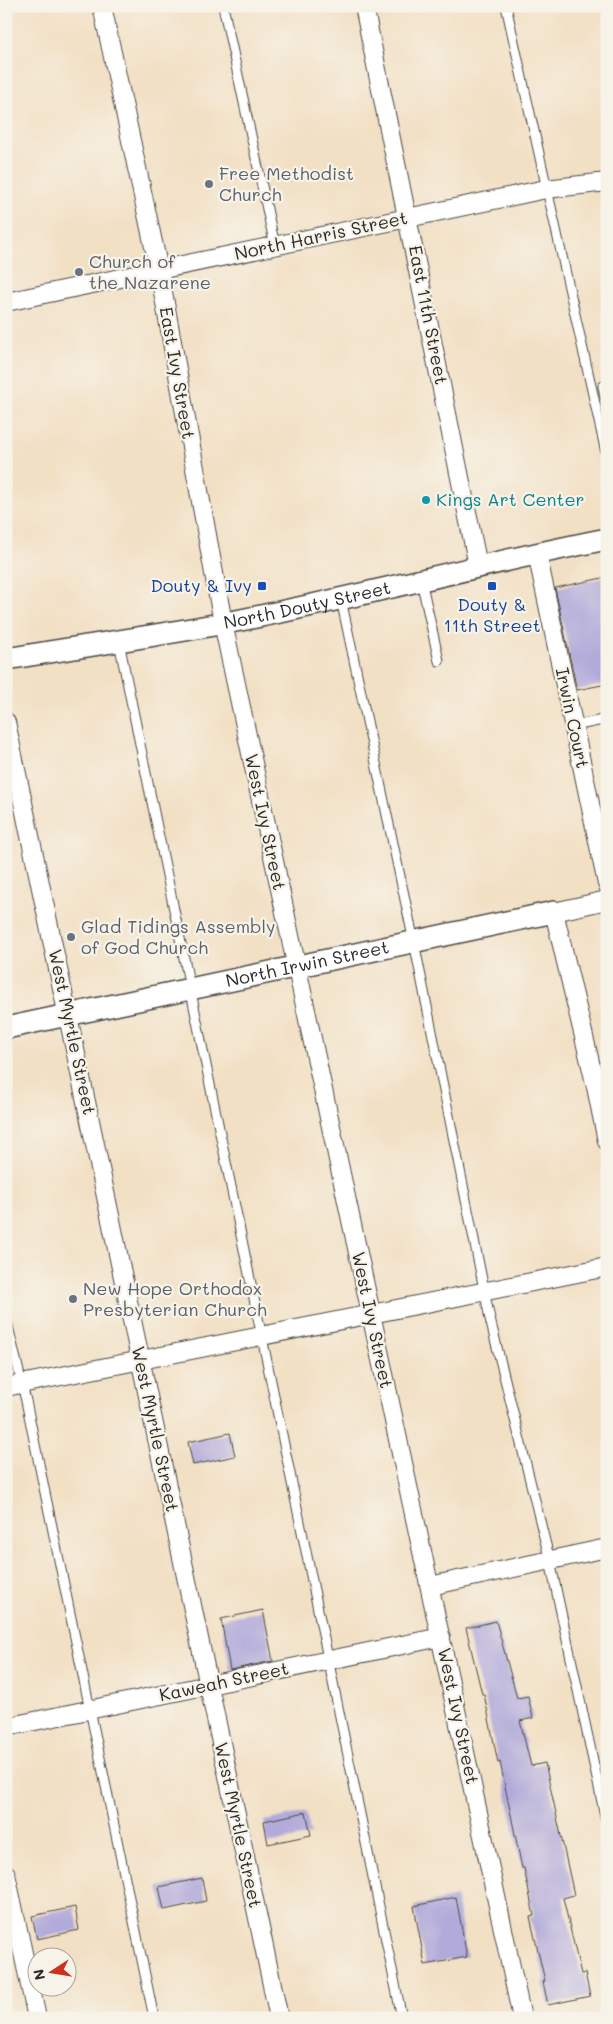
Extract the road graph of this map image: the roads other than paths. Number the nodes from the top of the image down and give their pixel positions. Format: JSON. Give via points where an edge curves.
{"nodes":[{"id":1,"x":102,"y":6,"type":"edge"},
{"id":2,"x":223,"y":6,"type":"edge"},
{"id":3,"x":364,"y":6,"type":"edge"},
{"id":4,"x":506,"y":6,"type":"edge"},
{"id":5,"x":607,"y":182,"type":"edge"},
{"id":6,"x":546,"y":189,"type":"junction"},
{"id":7,"x":408,"y":218,"type":"junction"},
{"id":8,"x":274,"y":246,"type":"junction"},
{"id":9,"x":159,"y":270,"type":"junction"},
{"id":10,"x":6,"y":302,"type":"edge"},
{"id":11,"x":607,"y":385,"type":"edge"},
{"id":12,"x":607,"y":404,"type":"edge"},
{"id":13,"x":607,"y":457,"type":"edge"},
{"id":14,"x":607,"y":539,"type":"edge"},
{"id":15,"x":537,"y":553,"type":"junction"},
{"id":16,"x":478,"y":566,"type":"junction"},
{"id":17,"x":421,"y":580,"type":"junction"},
{"id":18,"x":341,"y":599,"type":"junction"},
{"id":19,"x":222,"y":623,"type":"junction"},
{"id":20,"x":118,"y":640,"type":"junction"},
{"id":21,"x":6,"y":659,"type":"edge"},
{"id":22,"x":439,"y":661,"type":"dead end"},
{"id":23,"x":607,"y":719,"type":"edge"},
{"id":24,"x":6,"y":722,"type":"edge"},
{"id":25,"x":574,"y":726,"type":"junction"},
{"id":26,"x":607,"y":884,"type":"edge"},
{"id":27,"x":607,"y":900,"type":"edge"},
{"id":28,"x":554,"y":912,"type":"junction"},
{"id":29,"x":414,"y":942,"type":"junction"},
{"id":30,"x":296,"y":966,"type":"junction"},
{"id":31,"x":190,"y":989,"type":"junction"},
{"id":32,"x":68,"y":1015,"type":"junction"},
{"id":33,"x":6,"y":1028,"type":"edge"},
{"id":34,"x":602,"y":1086,"type":"edge"},
{"id":35,"x":607,"y":1141,"type":"edge"},
{"id":36,"x":607,"y":1267,"type":"edge"},
{"id":37,"x":485,"y":1292,"type":"junction"},
{"id":38,"x":371,"y":1315,"type":"junction"},
{"id":39,"x":6,"y":1318,"type":"edge"},
{"id":40,"x":261,"y":1336,"type":"junction"},
{"id":41,"x":140,"y":1360,"type":"junction"},
{"id":42,"x":14,"y":1385,"type":"edge"},
{"id":43,"x":607,"y":1548,"type":"edge"},
{"id":44,"x":550,"y":1561,"type":"junction"},
{"id":45,"x":430,"y":1586,"type":"junction"},
{"id":46,"x":441,"y":1637,"type":"junction"},
{"id":47,"x":328,"y":1660,"type":"junction"},
{"id":48,"x":209,"y":1685,"type":"junction"},
{"id":49,"x":89,"y":1710,"type":"junction"},
{"id":50,"x":6,"y":1727,"type":"edge"},
{"id":51,"x":607,"y":1825,"type":"edge"},
{"id":52,"x":6,"y":1874,"type":"edge"},
{"id":53,"x":37,"y":2018,"type":"edge"},
{"id":54,"x":154,"y":2018,"type":"edge"},
{"id":55,"x":279,"y":2018,"type":"edge"},
{"id":56,"x":402,"y":2018,"type":"edge"},
{"id":57,"x":522,"y":2018,"type":"edge"}],
"edges":[{"from":1,"to":9,"type":"street","name":"East Ivy Street"},
{"from":2,"to":8,"type":"lane"},
{"from":3,"to":7,"type":"street","name":"East 11th Street"},
{"from":4,"to":6,"type":"lane"},
{"from":5,"to":6,"type":"street","name":"North Harris Street"},
{"from":6,"to":7,"type":"street","name":"North Harris Street"},
{"from":6,"to":13,"type":"lane"},
{"from":7,"to":8,"type":"street","name":"North Harris Street"},
{"from":7,"to":16,"type":"street","name":"East 11th Street"},
{"from":8,"to":9,"type":"street","name":"North Harris Street"},
{"from":9,"to":10,"type":"street","name":"North Harris Street"},
{"from":9,"to":19,"type":"street","name":"East Ivy Street"},
{"from":11,"to":12,"type":"lane","via":[[603,386]]},
{"from":14,"to":15,"type":"street","name":"North Douty Street"},
{"from":15,"to":16,"type":"street","name":"North Douty Street"},
{"from":15,"to":25,"type":"street","name":"Irwin Court"},
{"from":16,"to":17,"type":"street","name":"North Douty Street"},
{"from":17,"to":18,"type":"street","name":"North Douty Street"},
{"from":17,"to":22,"type":"lane"},
{"from":18,"to":19,"type":"street","name":"North Douty Street"},
{"from":18,"to":29,"type":"lane"},
{"from":19,"to":20,"type":"street","name":"North Douty Street"},
{"from":19,"to":30,"type":"street","name":"West Ivy Street"},
{"from":20,"to":21,"type":"street","name":"North Douty Street"},
{"from":20,"to":31,"type":"lane"},
{"from":23,"to":25,"type":"lane"},
{"from":24,"to":32,"type":"street","name":"West Myrtle Street"},
{"from":25,"to":26,"type":"street","name":"Irwin Court"},
{"from":27,"to":28,"type":"street","name":"North Irwin Street"},
{"from":28,"to":29,"type":"street","name":"North Irwin Street"},
{"from":28,"to":34,"type":"street"},
{"from":29,"to":30,"type":"street","name":"North Irwin Street"},
{"from":29,"to":37,"type":"lane"},
{"from":30,"to":31,"type":"street","name":"North Irwin Street"},
{"from":30,"to":38,"type":"street","name":"West Ivy Street"},
{"from":31,"to":32,"type":"street","name":"North Irwin Street"},
{"from":31,"to":40,"type":"lane"},
{"from":32,"to":33,"type":"street","name":"North Irwin Street"},
{"from":32,"to":41,"type":"street","name":"West Myrtle Street"},
{"from":34,"to":35,"type":"street"},
{"from":36,"to":37,"type":"street"},
{"from":37,"to":38,"type":"street"},
{"from":37,"to":44,"type":"lane"},
{"from":38,"to":40,"type":"street"},
{"from":38,"to":45,"type":"street","name":"West Ivy Street"},
{"from":39,"to":42,"type":"lane"},
{"from":40,"to":41,"type":"street"},
{"from":40,"to":47,"type":"lane"},
{"from":41,"to":42,"type":"street"},
{"from":41,"to":48,"type":"street","name":"West Myrtle Street"},
{"from":42,"to":49,"type":"lane"},
{"from":43,"to":44,"type":"street"},
{"from":44,"to":45,"type":"street"},
{"from":44,"to":51,"type":"lane"},
{"from":45,"to":46,"type":"street","name":"West Ivy Street"},
{"from":46,"to":47,"type":"street","name":"Kaweah Street"},
{"from":46,"to":57,"type":"street","name":"West Ivy Street"},
{"from":47,"to":48,"type":"street","name":"Kaweah Street"},
{"from":47,"to":56,"type":"lane"},
{"from":48,"to":49,"type":"street","name":"Kaweah Street"},
{"from":48,"to":55,"type":"street","name":"West Myrtle Street"},
{"from":49,"to":50,"type":"street","name":"Kaweah Street"},
{"from":49,"to":54,"type":"lane"},
{"from":52,"to":53,"type":"street"}]}
